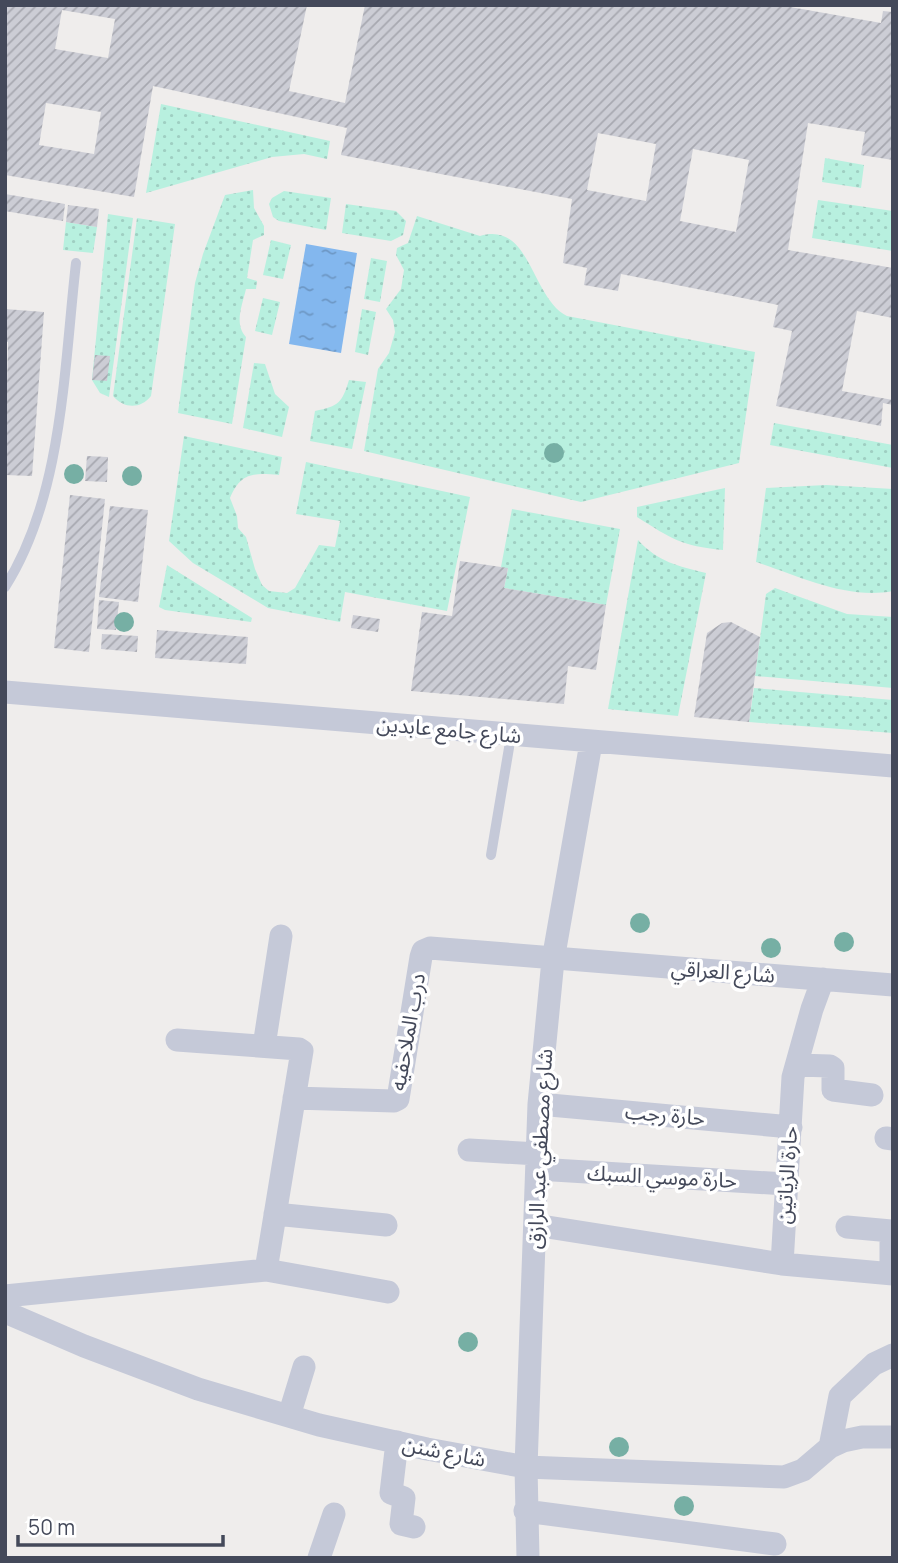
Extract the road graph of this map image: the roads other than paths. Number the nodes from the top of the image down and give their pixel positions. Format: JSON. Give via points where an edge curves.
{"nodes":[{"id":1,"x":76,"y":263,"type":"dead end"},
{"id":2,"x":5,"y":587,"type":"edge"},
{"id":3,"x":5,"y":692,"type":"edge"},
{"id":4,"x":511,"y":736,"type":"junction"},
{"id":5,"x":591,"y":743,"type":"junction"},
{"id":6,"x":893,"y":766,"type":"edge"},
{"id":7,"x":491,"y":855,"type":"dead end"},
{"id":8,"x":281,"y":936,"type":"dead end"},
{"id":9,"x":553,"y":960,"type":"junction"},
{"id":10,"x":823,"y":979,"type":"junction"},
{"id":11,"x":893,"y":985,"type":"edge"},
{"id":12,"x":177,"y":1040,"type":"dead end"},
{"id":13,"x":264,"y":1046,"type":"junction"},
{"id":14,"x":797,"y":1065,"type":"junction"},
{"id":15,"x":872,"y":1095,"type":"dead end"},
{"id":16,"x":294,"y":1098,"type":"junction"},
{"id":17,"x":539,"y":1104,"type":"junction"},
{"id":18,"x":790,"y":1127,"type":"junction"},
{"id":19,"x":470,"y":1150,"type":"dead end"},
{"id":20,"x":538,"y":1161,"type":"junction"},
{"id":21,"x":786,"y":1184,"type":"junction"},
{"id":22,"x":275,"y":1214,"type":"junction"},
{"id":23,"x":386,"y":1225,"type":"dead end"},
{"id":24,"x":535,"y":1225,"type":"junction"},
{"id":25,"x":847,"y":1227,"type":"dead end"},
{"id":26,"x":782,"y":1264,"type":"junction"},
{"id":27,"x":266,"y":1270,"type":"junction"},
{"id":28,"x":892,"y":1274,"type":"edge"},
{"id":29,"x":388,"y":1292,"type":"dead end"},
{"id":30,"x":5,"y":1296,"type":"edge"},
{"id":31,"x":5,"y":1312,"type":"edge"},
{"id":32,"x":893,"y":1355,"type":"edge"},
{"id":33,"x":304,"y":1367,"type":"dead end"},
{"id":34,"x":289,"y":1416,"type":"junction"},
{"id":35,"x":893,"y":1437,"type":"edge"},
{"id":36,"x":397,"y":1443,"type":"junction"},
{"id":37,"x":830,"y":1447,"type":"junction"},
{"id":38,"x":526,"y":1467,"type":"junction"},
{"id":39,"x":525,"y":1511,"type":"junction"},
{"id":40,"x":334,"y":1514,"type":"dead end"},
{"id":41,"x":414,"y":1527,"type":"dead end"},
{"id":42,"x":775,"y":1544,"type":"dead end"},
{"id":43,"x":319,"y":1558,"type":"edge"},
{"id":44,"x":528,"y":1558,"type":"edge"}],
"edges":[{"from":1,"to":2,"type":"lane","via":[[47,485],[26,548]]},
{"from":3,"to":4,"type":"street","name":"شارع جامع عابدين"},
{"from":4,"to":5,"type":"street","name":"شارع جامع عابدين"},
{"from":4,"to":7,"type":"lane"},
{"from":5,"to":6,"type":"street","name":"شارع جامع عابدين"},
{"from":5,"to":9,"type":"street","name":"شارع مصطفي عبد الرازق"},
{"from":8,"to":13,"type":"street"},
{"from":9,"to":10,"type":"street","name":"شارع العراقي"},
{"from":9,"to":16,"type":"street","name":"درب الملاحفيه","via":[[423,951],[398,1099]]},
{"from":9,"to":17,"type":"street","name":"شارع مصطفي عبد الرازق"},
{"from":10,"to":11,"type":"street","name":"شارع العراقي"},
{"from":10,"to":14,"type":"street","name":"حارة الزياتين"},
{"from":12,"to":13,"type":"street"},
{"from":13,"to":16,"type":"street","via":[[300,1049]]},
{"from":14,"to":15,"type":"street","via":[[830,1066],[833,1090]]},
{"from":14,"to":18,"type":"street","name":"حارة الزياتين"},
{"from":16,"to":22,"type":"street"},
{"from":17,"to":18,"type":"street","name":"حارة رجب"},
{"from":17,"to":20,"type":"street","name":"شارع مصطفي عبد الرازق"},
{"from":18,"to":21,"type":"street","name":"حارة الزياتين"},
{"from":19,"to":20,"type":"street","name":"حارة موسي السبك"},
{"from":20,"to":21,"type":"street","name":"حارة موسي السبك"},
{"from":20,"to":24,"type":"street","name":"شارع مصطفي عبد الرازق"},
{"from":21,"to":26,"type":"street","name":"حارة الزياتين"},
{"from":22,"to":23,"type":"street"},
{"from":22,"to":27,"type":"street"},
{"from":24,"to":26,"type":"street"},
{"from":24,"to":38,"type":"street","name":"شارع مصطفي عبد الرازق"},
{"from":25,"to":28,"type":"street","via":[[891,1231]]},
{"from":26,"to":28,"type":"street"},
{"from":27,"to":29,"type":"street"},
{"from":27,"to":30,"type":"street"},
{"from":31,"to":34,"type":"street","name":"شارع شنن","via":[[198,1389]]},
{"from":32,"to":37,"type":"street","via":[[877,1361],[840,1396]]},
{"from":33,"to":34,"type":"street"},
{"from":34,"to":36,"type":"street","name":"شارع شنن"},
{"from":35,"to":37,"type":"street","name":"شارع شنن","via":[[862,1437]]},
{"from":36,"to":38,"type":"street","name":"شارع شنن"},
{"from":36,"to":41,"type":"street","via":[[391,1493],[405,1499],[401,1524]]},
{"from":37,"to":38,"type":"street","name":"شارع شنن","via":[[803,1470],[784,1477]]},
{"from":38,"to":39,"type":"street","name":"شارع مصطفي عبد الرازق"},
{"from":39,"to":42,"type":"street"},
{"from":39,"to":44,"type":"street","name":"شارع مصطفي عبد الرازق"},
{"from":40,"to":43,"type":"street"}]}
